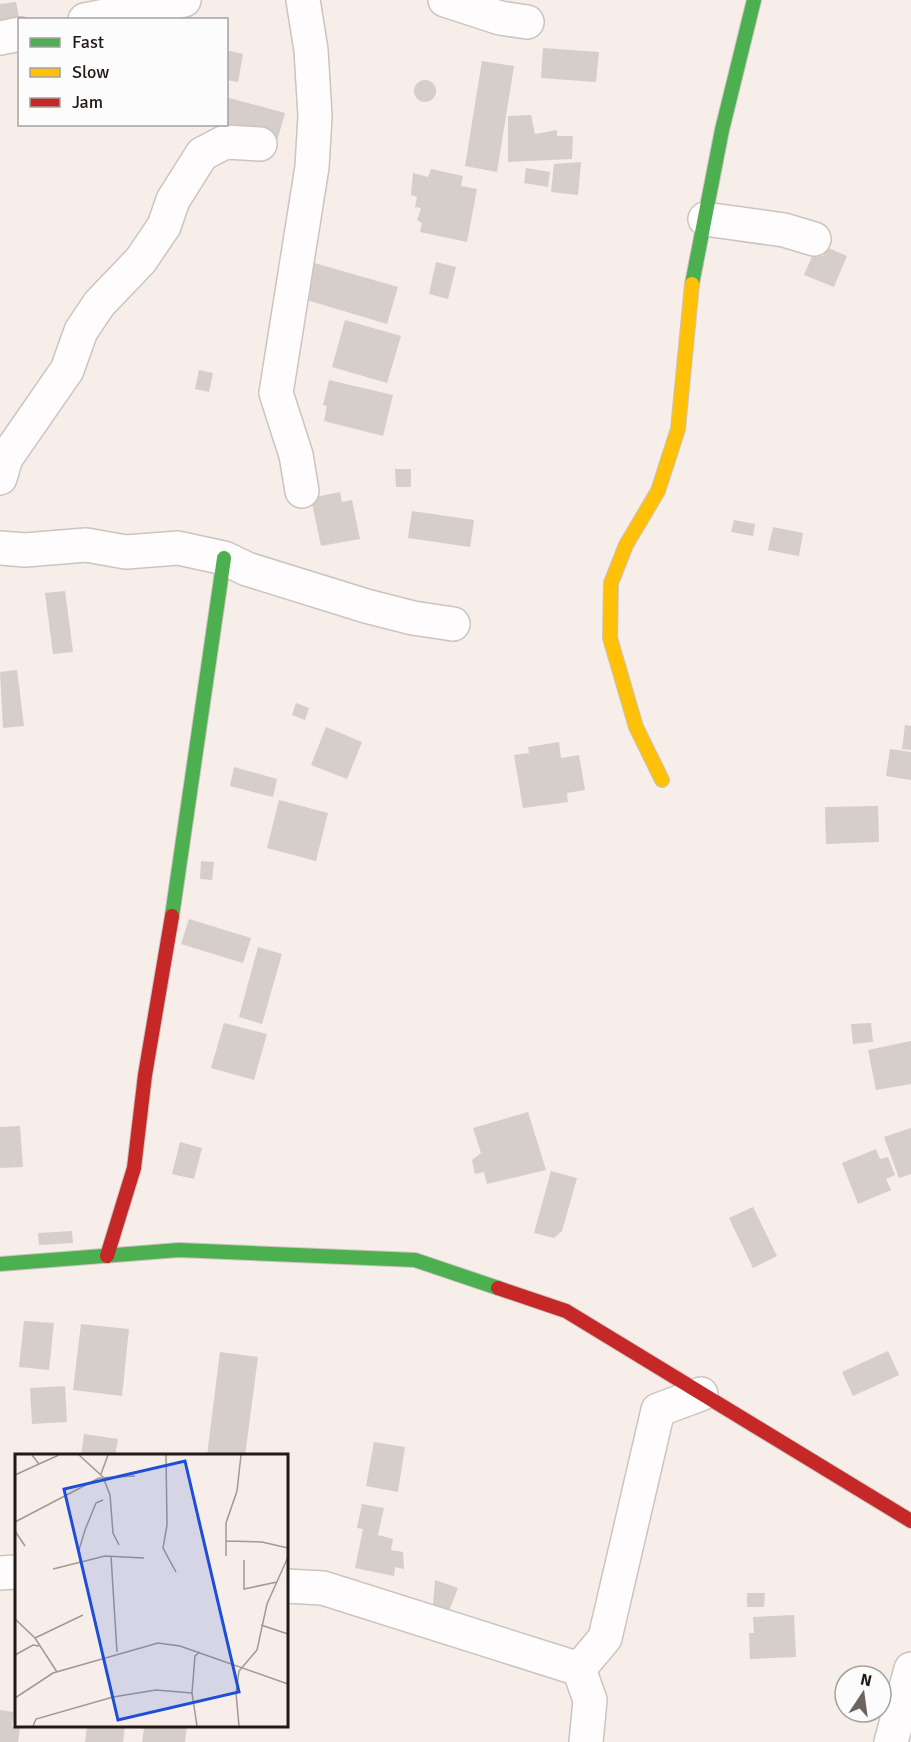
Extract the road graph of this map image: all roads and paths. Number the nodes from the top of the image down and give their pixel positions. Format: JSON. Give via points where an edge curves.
{"nodes":[{"id":1,"x":184,"y":0,"type":"edge"},
{"id":2,"x":303,"y":0,"type":"edge"},
{"id":3,"x":445,"y":0,"type":"edge"},
{"id":4,"x":754,"y":0,"type":"edge"},
{"id":5,"x":94,"y":18,"type":"edge"},
{"id":6,"x":527,"y":22,"type":"dead end"},
{"id":7,"x":18,"y":34,"type":"edge"},
{"id":8,"x":0,"y":38,"type":"edge"},
{"id":9,"x":260,"y":144,"type":"dead end"},
{"id":10,"x":705,"y":219,"type":"junction"},
{"id":11,"x":814,"y":239,"type":"dead end"},
{"id":12,"x":0,"y":478,"type":"edge"},
{"id":13,"x":302,"y":491,"type":"dead end"},
{"id":14,"x":0,"y":548,"type":"edge"},
{"id":15,"x":224,"y":558,"type":"junction"},
{"id":16,"x":453,"y":624,"type":"dead end"},
{"id":17,"x":662,"y":780,"type":"dead end"},
{"id":18,"x":107,"y":1256,"type":"junction"},
{"id":19,"x":0,"y":1264,"type":"edge"},
{"id":20,"x":701,"y":1394,"type":"junction"},
{"id":21,"x":911,"y":1521,"type":"edge"},
{"id":22,"x":15,"y":1572,"type":"edge"},
{"id":23,"x":0,"y":1573,"type":"edge"},
{"id":24,"x":288,"y":1586,"type":"edge"},
{"id":25,"x":579,"y":1669,"type":"junction"},
{"id":26,"x":911,"y":1669,"type":"edge"},
{"id":27,"x":586,"y":1742,"type":"edge"},
{"id":28,"x":891,"y":1742,"type":"edge"}],
"edges":[{"from":1,"to":5,"type":"street"},
{"from":2,"to":13,"type":"street","via":[[315,116],[312,167],[276,393],[296,455]]},
{"from":3,"to":6,"type":"street","via":[[500,18]]},
{"from":4,"to":10,"type":"street"},
{"from":7,"to":8,"type":"street"},
{"from":9,"to":12,"type":"street","via":[[225,142],[202,154],[141,260],[99,304],[81,331],[67,370],[6,458]]},
{"from":10,"to":11,"type":"street","via":[[784,230]]},
{"from":10,"to":17,"type":"street","via":[[692,289],[678,429],[658,491],[626,545],[611,583],[610,638],[636,727]]},
{"from":14,"to":15,"type":"street","via":[[86,545],[126,552],[178,548]]},
{"from":15,"to":16,"type":"street","via":[[247,569],[366,606]]},
{"from":15,"to":18,"type":"street","via":[[180,877],[145,1076],[134,1168]]},
{"from":18,"to":19,"type":"street"},
{"from":18,"to":20,"type":"street","via":[[179,1250],[415,1260],[566,1311]]},
{"from":20,"to":21,"type":"street"},
{"from":20,"to":25,"type":"street","via":[[658,1410],[605,1638]]},
{"from":22,"to":23,"type":"street"},
{"from":24,"to":25,"type":"street","via":[[323,1588]]},
{"from":25,"to":27,"type":"street","via":[[590,1700]]},
{"from":26,"to":28,"type":"street"}]}
